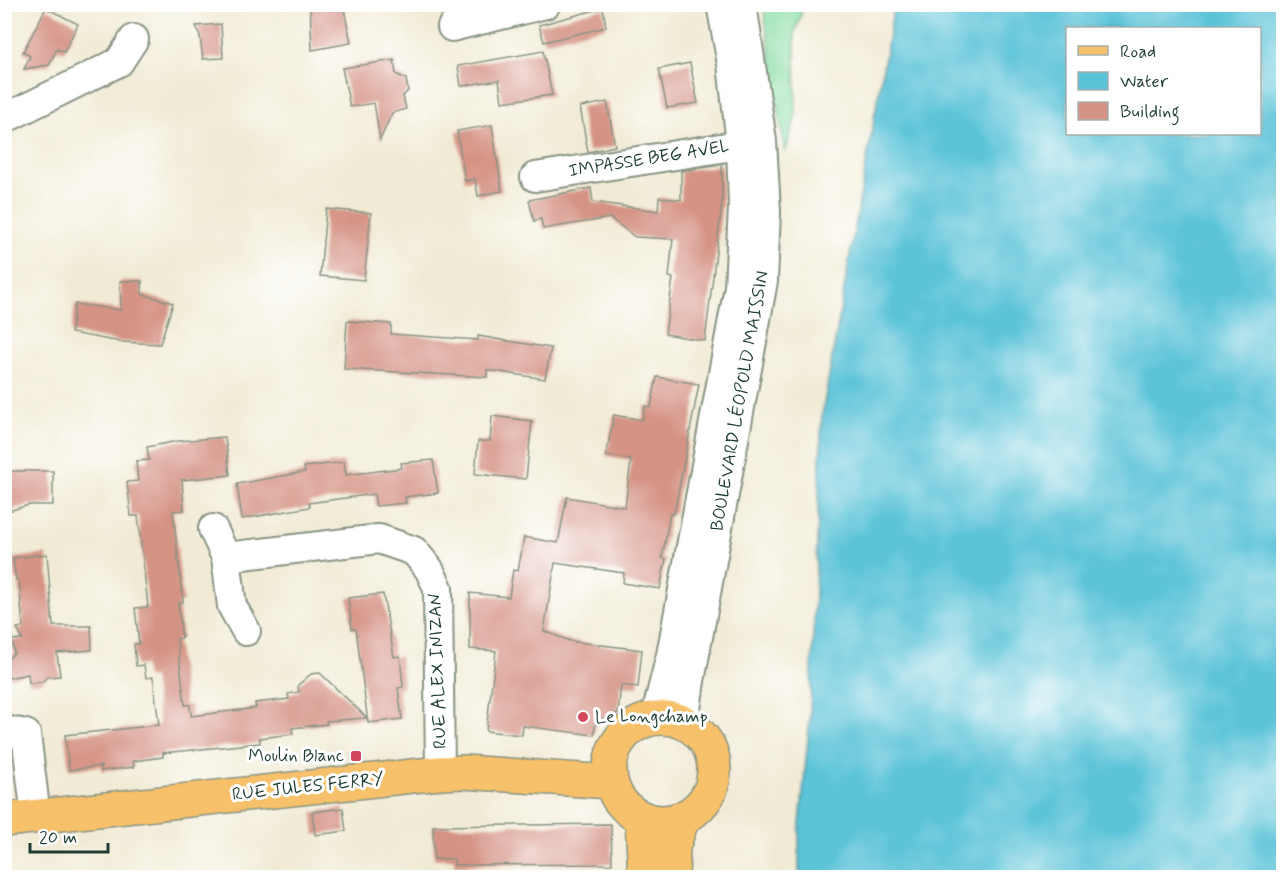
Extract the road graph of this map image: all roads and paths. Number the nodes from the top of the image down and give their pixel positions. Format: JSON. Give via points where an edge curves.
{"nodes":[{"id":1,"x":546,"y":4,"type":"edge"},
{"id":2,"x":721,"y":4,"type":"edge"},
{"id":3,"x":742,"y":4,"type":"edge"},
{"id":4,"x":452,"y":27,"type":"dead end"},
{"id":5,"x":134,"y":39,"type":"dead end"},
{"id":6,"x":4,"y":119,"type":"edge"},
{"id":7,"x":751,"y":143,"type":"junction"},
{"id":8,"x":536,"y":177,"type":"dead end"},
{"id":9,"x":213,"y":528,"type":"dead end"},
{"id":10,"x":226,"y":557,"type":"junction"},
{"id":11,"x":246,"y":631,"type":"dead end"},
{"id":12,"x":670,"y":721,"type":"junction"},
{"id":13,"x":4,"y":730,"type":"edge"},
{"id":14,"x":441,"y":773,"type":"junction"},
{"id":15,"x":611,"y":782,"type":"junction"},
{"id":16,"x":20,"y":818,"type":"edge"},
{"id":17,"x":642,"y":818,"type":"junction"},
{"id":18,"x":683,"y":818,"type":"junction"},
{"id":19,"x":645,"y":878,"type":"edge"},
{"id":20,"x":672,"y":878,"type":"edge"}],
"edges":[{"from":1,"to":4,"type":"street"},
{"from":2,"to":7,"type":"street","name":"BOULEVARD LÉOPOLD MAISSIN"},
{"from":3,"to":7,"type":"street","name":"BOULEVARD LÉOPOLD MAISSIN"},
{"from":5,"to":6,"type":"street","via":[[119,62]]},
{"from":7,"to":8,"type":"street","name":"IMPASSE BEG AVEL"},
{"from":7,"to":12,"type":"street","name":"BOULEVARD LÉOPOLD MAISSIN","via":[[766,211],[763,281],[690,681]]},
{"from":9,"to":10,"type":"street"},
{"from":10,"to":11,"type":"street","via":[[232,606]]},
{"from":10,"to":14,"type":"street","name":"RUE ALEX INIZAN","via":[[379,539],[414,550],[438,588]]},
{"from":12,"to":15,"type":"main road","via":[[629,730],[612,754]]},
{"from":12,"to":18,"type":"main road","via":[[695,730],[710,751],[714,777],[706,799]]},
{"from":13,"to":16,"type":"street","via":[[26,734]]},
{"from":14,"to":15,"type":"main road","name":"RUE JULES FERRY"},
{"from":14,"to":16,"type":"main road","name":"RUE JULES FERRY"},
{"from":15,"to":17,"type":"main road","via":[[622,804]]},
{"from":17,"to":18,"type":"main road","via":[[662,823]]},
{"from":17,"to":19,"type":"main road"},
{"from":18,"to":20,"type":"main road","via":[[673,847]]}]}
